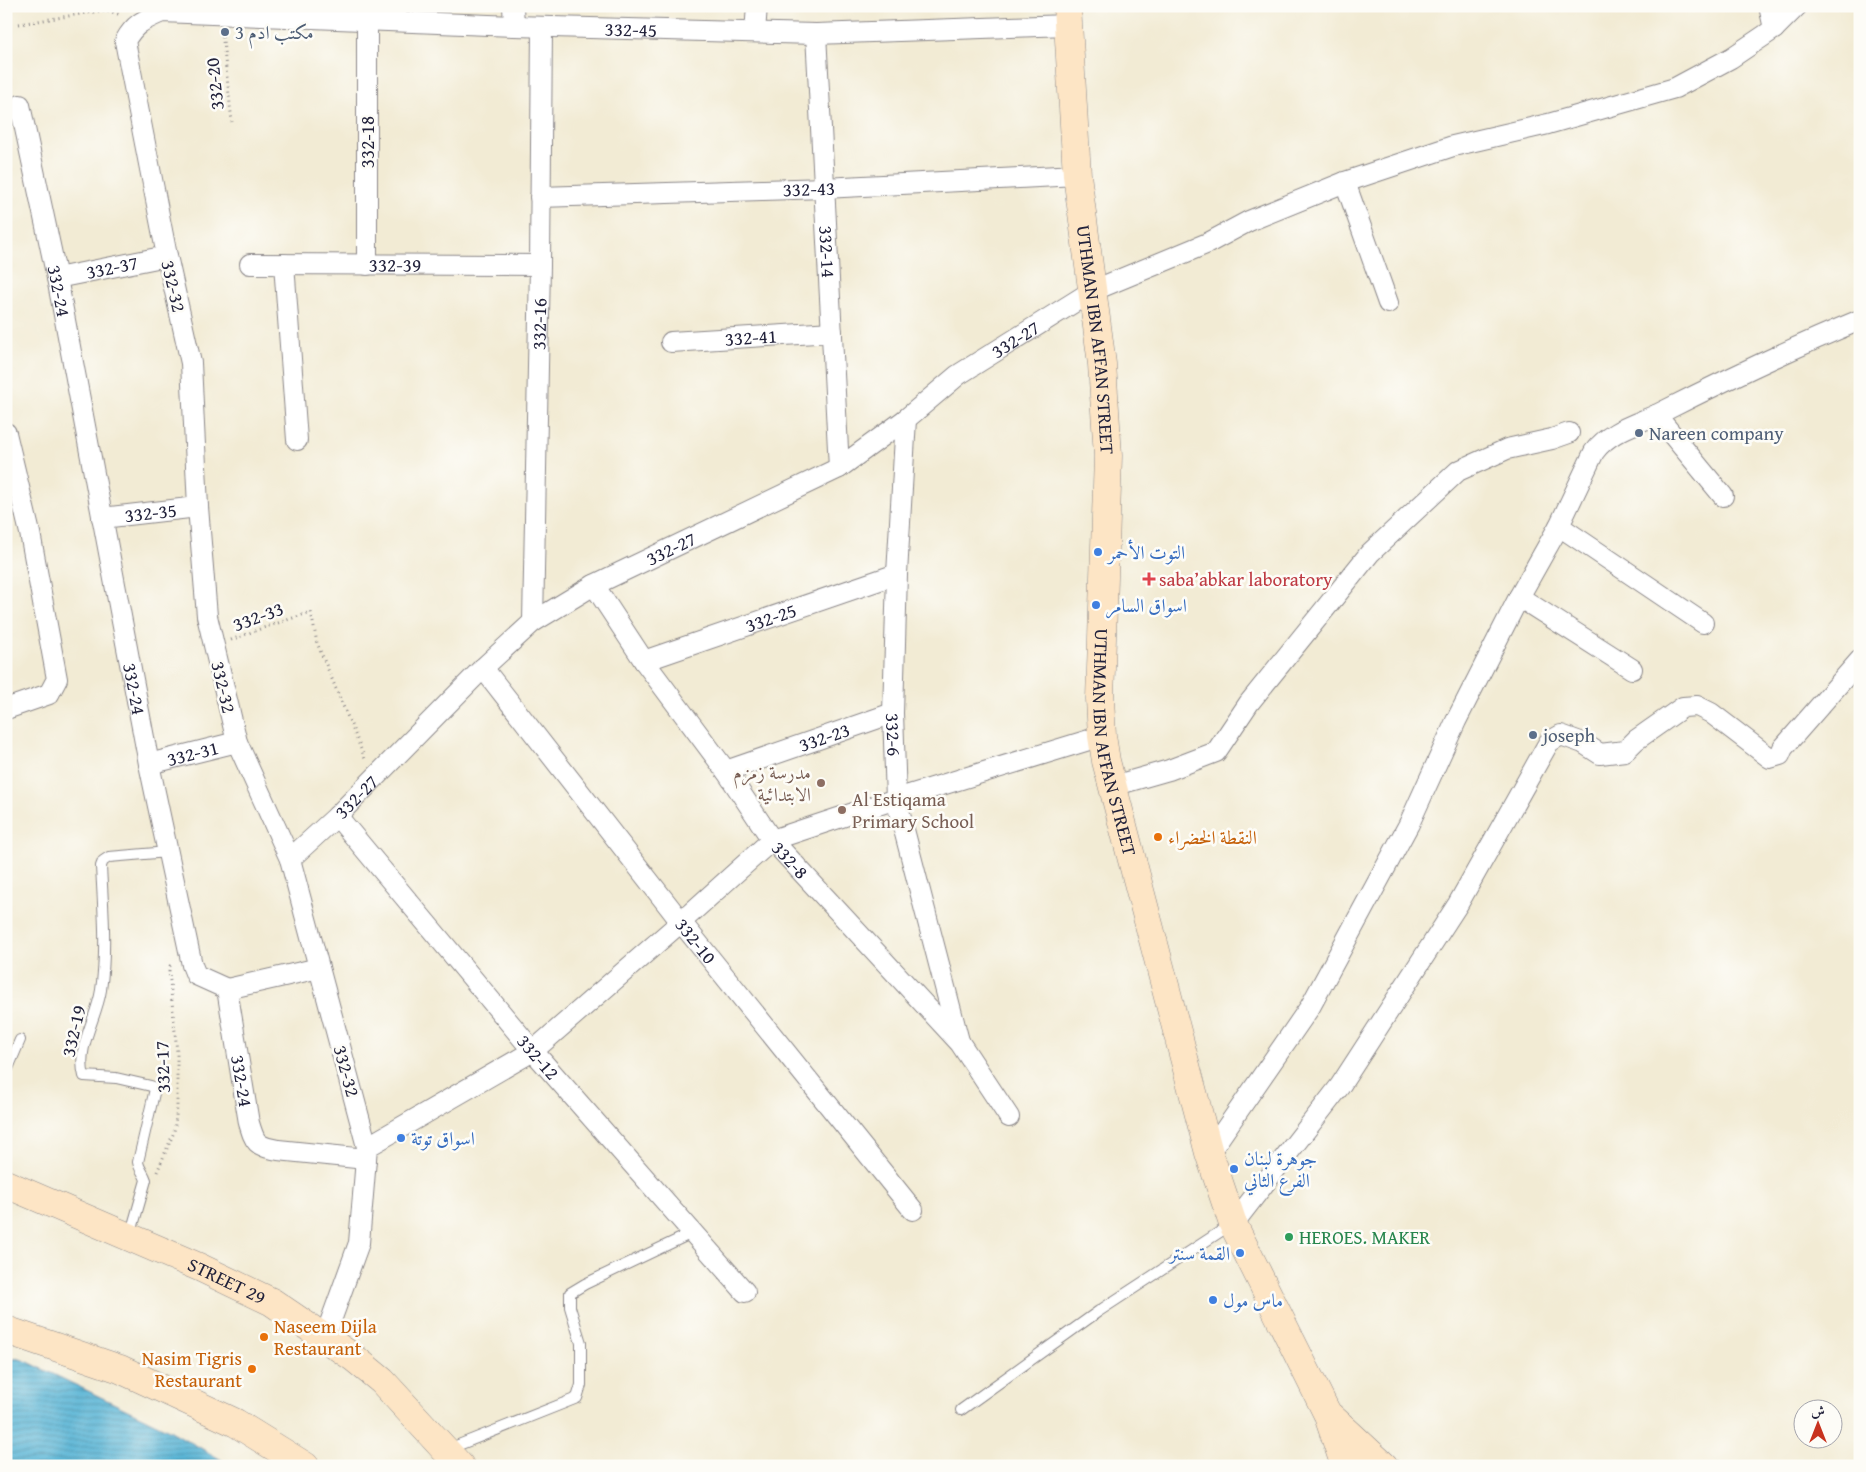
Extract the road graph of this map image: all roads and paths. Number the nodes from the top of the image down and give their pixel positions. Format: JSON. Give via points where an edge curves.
{"nodes":[{"id":1,"x":757,"y":6,"type":"edge"},
{"id":2,"x":1768,"y":6,"type":"edge"},
{"id":3,"x":1797,"y":6,"type":"edge"},
{"id":4,"x":162,"y":9,"type":"edge"},
{"id":5,"x":305,"y":12,"type":"edge"},
{"id":6,"x":220,"y":14,"type":"junction"},
{"id":7,"x":391,"y":14,"type":"edge"},
{"id":8,"x":513,"y":16,"type":"edge"},
{"id":9,"x":1067,"y":16,"type":"edge"},
{"id":10,"x":368,"y":20,"type":"junction"},
{"id":11,"x":141,"y":21,"type":"junction"},
{"id":12,"x":19,"y":24,"type":"dead end"},
{"id":13,"x":542,"y":27,"type":"junction"},
{"id":14,"x":1774,"y":29,"type":"junction"},
{"id":15,"x":755,"y":32,"type":"junction"},
{"id":16,"x":816,"y":34,"type":"junction"},
{"id":17,"x":20,"y":105,"type":"dead end"},
{"id":18,"x":232,"y":122,"type":"dead end"},
{"id":19,"x":1077,"y":175,"type":"junction"},
{"id":20,"x":1345,"y":182,"type":"junction"},
{"id":21,"x":824,"y":188,"type":"junction"},
{"id":22,"x":540,"y":197,"type":"junction"},
{"id":23,"x":166,"y":256,"type":"junction"},
{"id":24,"x":250,"y":264,"type":"dead end"},
{"id":25,"x":284,"y":264,"type":"junction"},
{"id":26,"x":368,"y":264,"type":"junction"},
{"id":27,"x":540,"y":265,"type":"junction"},
{"id":28,"x":57,"y":278,"type":"junction"},
{"id":29,"x":1092,"y":290,"type":"junction"},
{"id":30,"x":1388,"y":303,"type":"dead end"},
{"id":31,"x":1860,"y":320,"type":"edge"},
{"id":32,"x":832,"y":332,"type":"junction"},
{"id":33,"x":671,"y":342,"type":"dead end"},
{"id":34,"x":1656,"y":415,"type":"junction"},
{"id":35,"x":906,"y":419,"type":"junction"},
{"id":36,"x":6,"y":433,"type":"edge"},
{"id":37,"x":1569,"y":434,"type":"dead end"},
{"id":38,"x":297,"y":440,"type":"dead end"},
{"id":39,"x":839,"y":468,"type":"junction"},
{"id":40,"x":1723,"y":496,"type":"dead end"},
{"id":41,"x":198,"y":507,"type":"junction"},
{"id":42,"x":102,"y":518,"type":"junction"},
{"id":43,"x":1559,"y":526,"type":"junction"},
{"id":44,"x":897,"y":574,"type":"junction"},
{"id":45,"x":594,"y":585,"type":"junction"},
{"id":46,"x":1519,"y":596,"type":"junction"},
{"id":47,"x":533,"y":622,"type":"junction"},
{"id":48,"x":1703,"y":622,"type":"dead end"},
{"id":49,"x":214,"y":647,"type":"junction"},
{"id":50,"x":1860,"y":660,"type":"edge"},
{"id":51,"x":644,"y":661,"type":"junction"},
{"id":52,"x":483,"y":668,"type":"junction"},
{"id":53,"x":1632,"y":669,"type":"dead end"},
{"id":54,"x":6,"y":709,"type":"edge"},
{"id":55,"x":893,"y":713,"type":"junction"},
{"id":56,"x":1102,"y":736,"type":"junction"},
{"id":57,"x":237,"y":742,"type":"junction"},
{"id":58,"x":149,"y":764,"type":"junction"},
{"id":59,"x":726,"y":771,"type":"junction"},
{"id":60,"x":373,"y":779,"type":"junction"},
{"id":61,"x":1113,"y":786,"type":"junction"},
{"id":62,"x":896,"y":799,"type":"junction"},
{"id":63,"x":337,"y":816,"type":"junction"},
{"id":64,"x":772,"y":840,"type":"junction"},
{"id":65,"x":168,"y":852,"type":"junction"},
{"id":66,"x":290,"y":859,"type":"junction"},
{"id":67,"x":681,"y":922,"type":"junction"},
{"id":68,"x":188,"y":954,"type":"junction"},
{"id":69,"x":320,"y":968,"type":"junction"},
{"id":70,"x":227,"y":989,"type":"junction"},
{"id":71,"x":20,"y":1040,"type":"dead end"},
{"id":72,"x":960,"y":1043,"type":"junction"},
{"id":73,"x":533,"y":1051,"type":"junction"},
{"id":74,"x":6,"y":1073,"type":"edge"},
{"id":75,"x":1009,"y":1117,"type":"dead end"},
{"id":76,"x":1209,"y":1152,"type":"junction"},
{"id":77,"x":367,"y":1153,"type":"junction"},
{"id":78,"x":146,"y":1180,"type":"junction"},
{"id":79,"x":6,"y":1184,"type":"edge"},
{"id":80,"x":913,"y":1210,"type":"dead end"},
{"id":81,"x":1233,"y":1224,"type":"junction"},
{"id":82,"x":692,"y":1233,"type":"junction"},
{"id":83,"x":129,"y":1238,"type":"junction"},
{"id":84,"x":745,"y":1292,"type":"dead end"},
{"id":85,"x":6,"y":1330,"type":"edge"},
{"id":86,"x":325,"y":1337,"type":"junction"},
{"id":87,"x":961,"y":1410,"type":"dead end"},
{"id":88,"x":1327,"y":1413,"type":"junction"},
{"id":89,"x":453,"y":1458,"type":"edge"},
{"id":90,"x":304,"y":1466,"type":"edge"},
{"id":91,"x":1346,"y":1466,"type":"edge"},
{"id":92,"x":1358,"y":1466,"type":"edge"},
{"id":93,"x":1384,"y":1466,"type":"edge"}],
"edges":[{"from":1,"to":15,"type":"street"},
{"from":2,"to":14,"type":"street"},
{"from":3,"to":14,"type":"street","name":"332-27"},
{"from":4,"to":6,"type":"street","name":"332-45"},
{"from":4,"to":11,"type":"street","name":"332-45"},
{"from":5,"to":6,"type":"street","name":"332-45"},
{"from":5,"to":10,"type":"street","name":"332-45"},
{"from":6,"to":18,"type":"path","name":"332-20"},
{"from":7,"to":8,"type":"street","name":"332-45"},
{"from":7,"to":10,"type":"street","name":"332-45"},
{"from":8,"to":13,"type":"street","name":"332-45"},
{"from":9,"to":16,"type":"street","name":"332-45"},
{"from":9,"to":19,"type":"street","name":"UTHMAN IBN AFFAN STREET"},
{"from":10,"to":26,"type":"street","name":"332-18"},
{"from":11,"to":12,"type":"path","via":[[106,10]]},
{"from":11,"to":23,"type":"street","name":"332-32","via":[[125,41]]},
{"from":13,"to":15,"type":"street","name":"332-45"},
{"from":13,"to":22,"type":"street","name":"332-16"},
{"from":14,"to":20,"type":"street","name":"332-27","via":[[1731,58],[1675,88],[1548,124],[1453,146]]},
{"from":15,"to":16,"type":"street","name":"332-45"},
{"from":16,"to":21,"type":"street","name":"332-14"},
{"from":17,"to":28,"type":"street","name":"332-24"},
{"from":19,"to":21,"type":"street","name":"332-43"},
{"from":19,"to":29,"type":"street","name":"UTHMAN IBN AFFAN STREET"},
{"from":20,"to":29,"type":"street","name":"332-27"},
{"from":20,"to":30,"type":"street"},
{"from":21,"to":22,"type":"street","name":"332-43"},
{"from":21,"to":32,"type":"street","name":"332-14"},
{"from":22,"to":27,"type":"street","name":"332-16"},
{"from":23,"to":28,"type":"street","name":"332-37"},
{"from":23,"to":41,"type":"street","name":"332-32","via":[[191,363]]},
{"from":24,"to":25,"type":"street","name":"332-39"},
{"from":25,"to":26,"type":"street","name":"332-39"},
{"from":25,"to":38,"type":"street"},
{"from":26,"to":27,"type":"street","name":"332-39"},
{"from":27,"to":47,"type":"street","name":"332-16"},
{"from":28,"to":42,"type":"street","name":"332-24"},
{"from":29,"to":35,"type":"street","name":"332-27","via":[[958,375]]},
{"from":29,"to":56,"type":"street","name":"UTHMAN IBN AFFAN STREET","via":[[1102,364],[1108,456],[1100,699]]},
{"from":31,"to":34,"type":"street","via":[[1752,366]]},
{"from":32,"to":33,"type":"street","name":"332-41"},
{"from":32,"to":39,"type":"street","name":"332-14"},
{"from":34,"to":40,"type":"street"},
{"from":34,"to":43,"type":"street","via":[[1601,442]]},
{"from":35,"to":39,"type":"street","name":"332-27"},
{"from":35,"to":44,"type":"street","name":"332-6"},
{"from":36,"to":54,"type":"street","via":[[30,533],[57,678],[49,694]]},
{"from":37,"to":61,"type":"street","via":[[1507,449],[1458,471],[1370,553],[1249,703],[1216,752]]},
{"from":39,"to":45,"type":"street","name":"332-27"},
{"from":41,"to":42,"type":"street","name":"332-35"},
{"from":41,"to":49,"type":"street","name":"332-32","via":[[207,616]]},
{"from":42,"to":58,"type":"street","name":"332-24"},
{"from":43,"to":46,"type":"street"},
{"from":43,"to":48,"type":"street"},
{"from":44,"to":51,"type":"street","name":"332-25"},
{"from":44,"to":55,"type":"street","name":"332-6"},
{"from":45,"to":47,"type":"street","name":"332-27"},
{"from":45,"to":51,"type":"street","name":"332-8"},
{"from":46,"to":53,"type":"street"},
{"from":46,"to":76,"type":"street","via":[[1408,824],[1310,1007]]},
{"from":47,"to":52,"type":"street","name":"332-27"},
{"from":49,"to":57,"type":"street","name":"332-32"},
{"from":49,"to":60,"type":"path","name":"332-33","via":[[311,612],[317,643]]},
{"from":50,"to":81,"type":"street","via":[[1780,755],[1770,758],[1696,706],[1683,707],[1625,751],[1600,754],[1561,735],[1549,742],[1458,904],[1340,1086]]},
{"from":51,"to":59,"type":"street","name":"332-8"},
{"from":52,"to":60,"type":"street","name":"332-27"},
{"from":52,"to":67,"type":"street","name":"332-10"},
{"from":55,"to":59,"type":"street","name":"332-23"},
{"from":55,"to":62,"type":"street","name":"332-6"},
{"from":56,"to":61,"type":"street","name":"UTHMAN IBN AFFAN STREET"},
{"from":56,"to":62,"type":"street"},
{"from":57,"to":58,"type":"street","name":"332-31"},
{"from":57,"to":66,"type":"street","name":"332-32"},
{"from":58,"to":65,"type":"street","name":"332-24"},
{"from":59,"to":64,"type":"street","name":"332-8"},
{"from":60,"to":63,"type":"street","name":"332-27"},
{"from":61,"to":76,"type":"street","name":"UTHMAN IBN AFFAN STREET"},
{"from":62,"to":64,"type":"street"},
{"from":62,"to":72,"type":"street","name":"332-6"},
{"from":63,"to":66,"type":"street","name":"332-27"},
{"from":63,"to":73,"type":"street","name":"332-12"},
{"from":64,"to":67,"type":"street"},
{"from":64,"to":72,"type":"street","name":"332-8"},
{"from":65,"to":68,"type":"street","name":"332-24"},
{"from":65,"to":78,"type":"lane","name":"332-19","via":[[108,857],[103,861],[101,991],[83,1051],[84,1076],[116,1078],[156,1090],[138,1162]]},
{"from":66,"to":69,"type":"street","name":"332-32"},
{"from":67,"to":73,"type":"street"},
{"from":67,"to":80,"type":"street","name":"332-10"},
{"from":68,"to":70,"type":"street","name":"332-24","via":[[196,975]]},
{"from":68,"to":78,"type":"path","name":"332-17","via":[[170,966],[169,971],[176,1052],[174,1132],[157,1172]]},
{"from":69,"to":70,"type":"street"},
{"from":69,"to":77,"type":"street","name":"332-32"},
{"from":70,"to":77,"type":"street","name":"332-24","via":[[254,1140],[264,1147],[278,1150]]},
{"from":71,"to":74,"type":"lane"},
{"from":72,"to":75,"type":"street","name":"332-8"},
{"from":73,"to":77,"type":"street"},
{"from":73,"to":82,"type":"street","name":"332-12"},
{"from":76,"to":81,"type":"street","name":"UTHMAN IBN AFFAN STREET"},
{"from":77,"to":86,"type":"street","name":"332-32","via":[[359,1243]]},
{"from":78,"to":83,"type":"lane"},
{"from":79,"to":83,"type":"street","name":"STREET 29"},
{"from":81,"to":87,"type":"lane","via":[[1099,1311]]},
{"from":81,"to":88,"type":"street","name":"UTHMAN IBN AFFAN STREET"},
{"from":82,"to":84,"type":"street","name":"332-12"},
{"from":82,"to":89,"type":"lane","via":[[570,1293],[570,1307],[580,1344],[577,1398]]},
{"from":83,"to":86,"type":"street","name":"STREET 29","via":[[272,1302]]},
{"from":85,"to":90,"type":"street","via":[[138,1378],[236,1423]]},
{"from":86,"to":89,"type":"street","name":"STREET 29","via":[[382,1381]]},
{"from":88,"to":91,"type":"street","name":"UTHMAN IBN AFFAN STREET"},
{"from":88,"to":92,"type":"street"},
{"from":88,"to":93,"type":"street","name":"UTHMAN IBN AFFAN STREET"}]}
